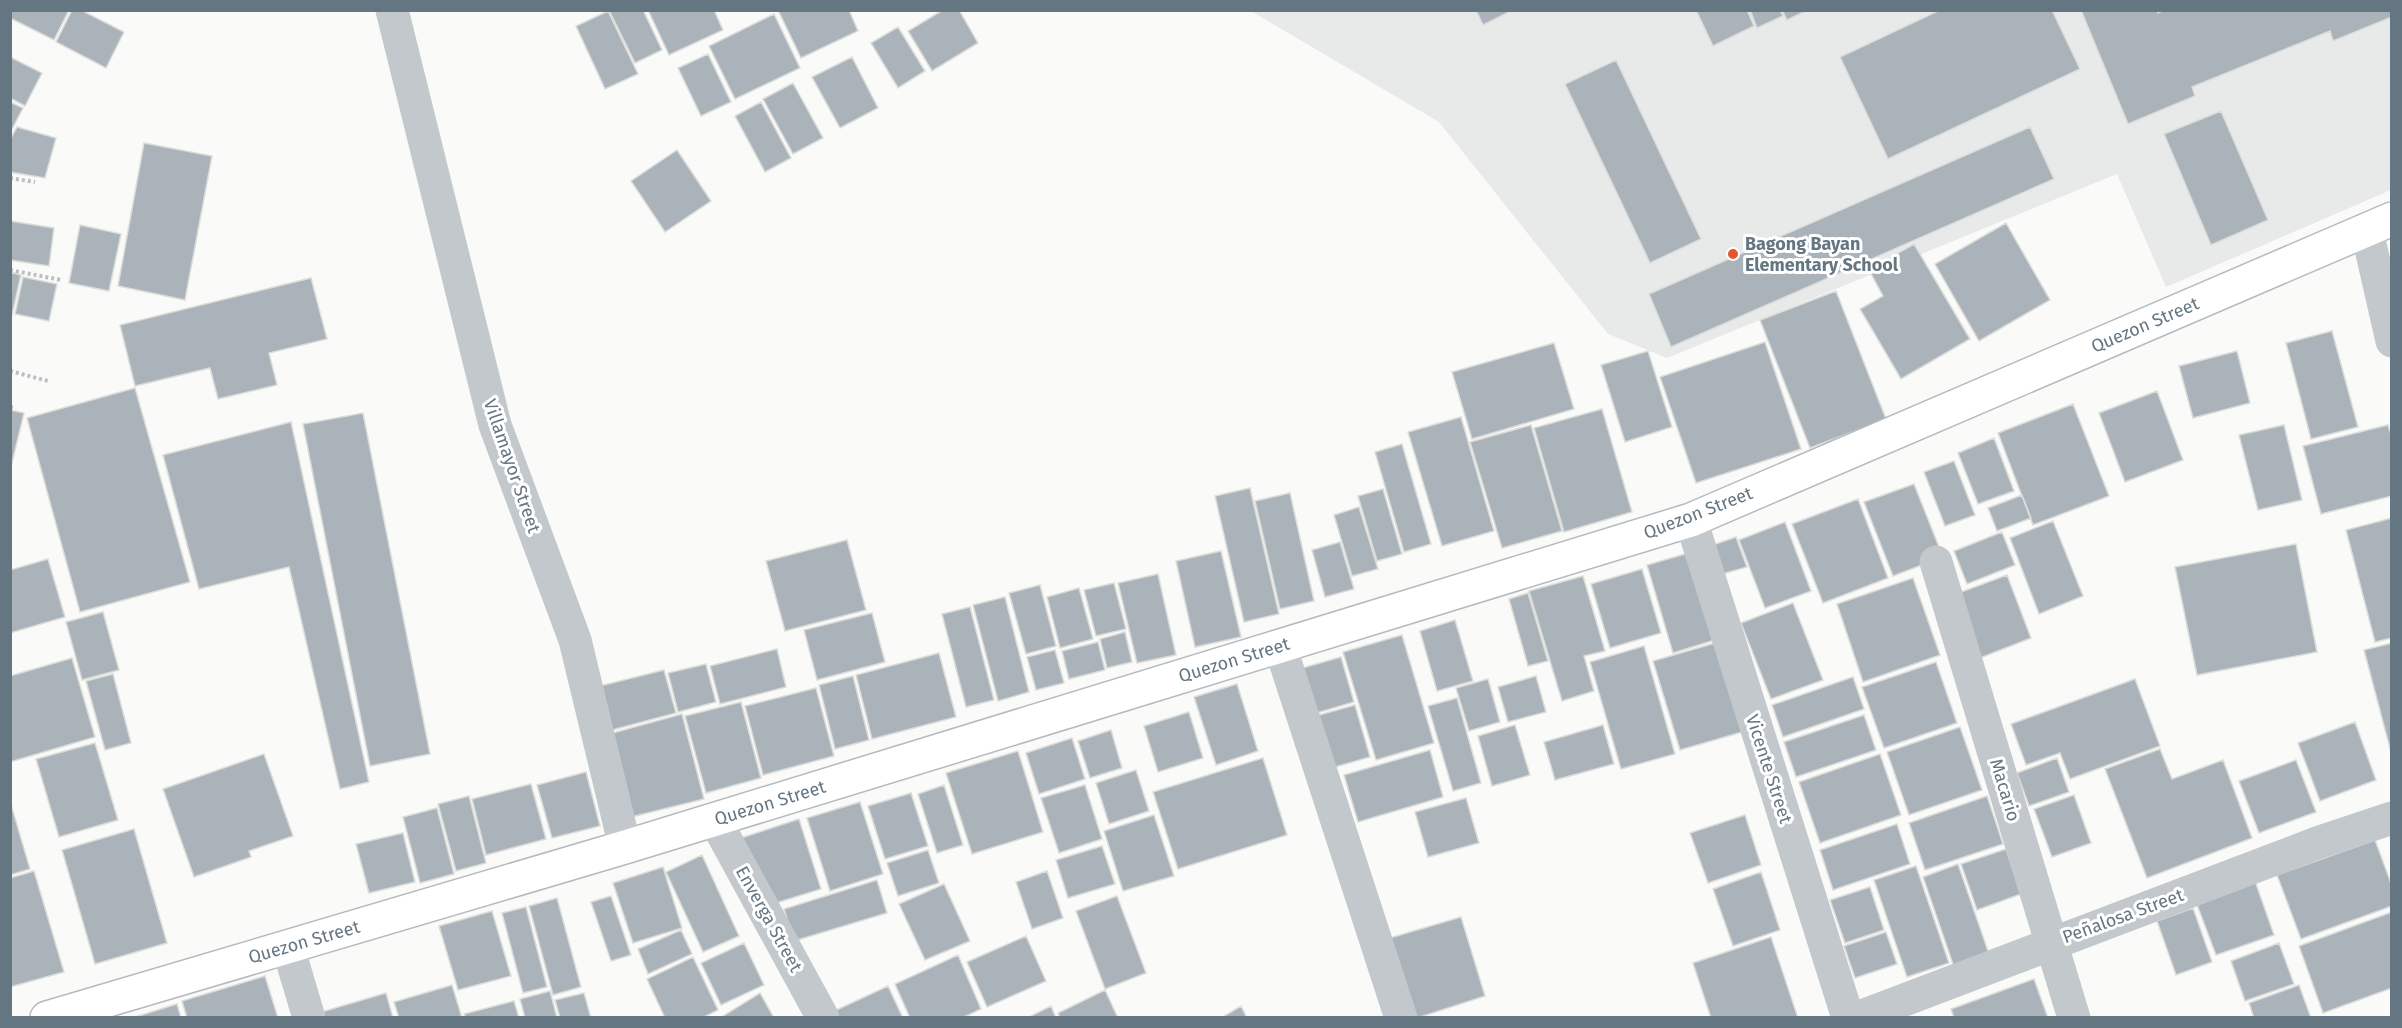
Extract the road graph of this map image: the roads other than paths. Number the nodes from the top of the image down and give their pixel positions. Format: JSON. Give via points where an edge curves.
{"nodes":[{"id":1,"x":392,"y":10,"type":"edge"},
{"id":2,"x":2379,"y":225,"type":"edge"},
{"id":3,"x":2391,"y":341,"type":"edge"},
{"id":4,"x":1691,"y":520,"type":"junction"},
{"id":5,"x":1936,"y":562,"type":"dead end"},
{"id":6,"x":1280,"y":646,"type":"junction"},
{"id":7,"x":2391,"y":818,"type":"edge"},
{"id":8,"x":715,"y":820,"type":"junction"},
{"id":9,"x":625,"y":848,"type":"junction"},
{"id":10,"x":2051,"y":943,"type":"junction"},
{"id":11,"x":288,"y":947,"type":"junction"},
{"id":12,"x":53,"y":1017,"type":"edge"},
{"id":13,"x":309,"y":1017,"type":"edge"},
{"id":14,"x":823,"y":1017,"type":"edge"},
{"id":15,"x":1401,"y":1017,"type":"edge"},
{"id":16,"x":1848,"y":1017,"type":"edge"},
{"id":17,"x":1857,"y":1017,"type":"edge"},
{"id":18,"x":2074,"y":1017,"type":"edge"}],
"edges":[{"from":1,"to":9,"type":"street","name":"Villamayor Street","via":[[495,425],[575,640]]},
{"from":2,"to":3,"type":"street"},
{"from":2,"to":4,"type":"main road","name":"Quezon Street"},
{"from":4,"to":6,"type":"main road","name":"Quezon Street"},
{"from":4,"to":16,"type":"street","name":"Vicente Street"},
{"from":5,"to":10,"type":"street","name":"Macario"},
{"from":6,"to":8,"type":"main road","name":"Quezon Street"},
{"from":6,"to":15,"type":"street"},
{"from":7,"to":10,"type":"street","name":"Peñalosa Street"},
{"from":8,"to":9,"type":"main road","name":"Quezon Street"},
{"from":8,"to":14,"type":"street","name":"Enverga Street"},
{"from":9,"to":11,"type":"main road","name":"Quezon Street"},
{"from":10,"to":17,"type":"street","name":"Peñalosa Street"},
{"from":10,"to":18,"type":"street","name":"Macario"},
{"from":11,"to":12,"type":"main road","name":"Quezon Street"},
{"from":11,"to":13,"type":"street"}]}
